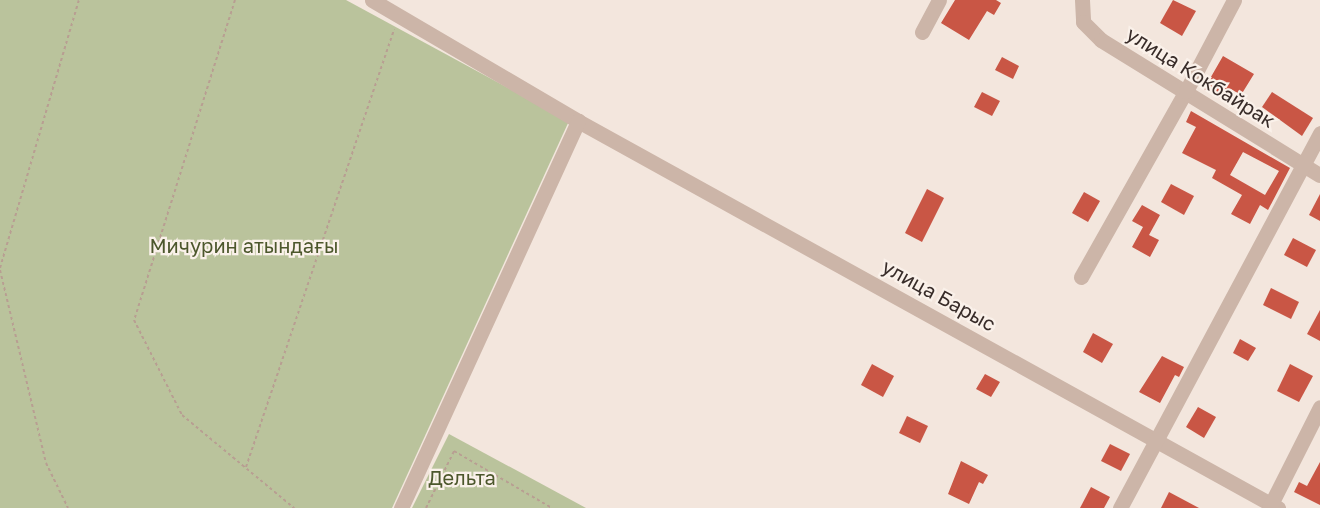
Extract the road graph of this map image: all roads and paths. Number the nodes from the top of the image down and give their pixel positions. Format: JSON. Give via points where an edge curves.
{"nodes":[{"id":1,"x":79,"y":0,"type":"edge"},
{"id":2,"x":235,"y":0,"type":"edge"},
{"id":3,"x":372,"y":0,"type":"edge"},
{"id":4,"x":939,"y":0,"type":"edge"},
{"id":5,"x":1082,"y":0,"type":"edge"},
{"id":6,"x":1234,"y":0,"type":"edge"},
{"id":7,"x":398,"y":15,"type":"junction"},
{"id":8,"x":922,"y":32,"type":"dead end"},
{"id":9,"x":1186,"y":91,"type":"junction"},
{"id":10,"x":578,"y":121,"type":"junction"},
{"id":11,"x":1320,"y":133,"type":"edge"},
{"id":12,"x":1302,"y":165,"type":"junction"},
{"id":13,"x":1320,"y":175,"type":"edge"},
{"id":14,"x":0,"y":269,"type":"edge"},
{"id":15,"x":1081,"y":277,"type":"dead end"},
{"id":16,"x":1320,"y":407,"type":"edge"},
{"id":17,"x":1156,"y":439,"type":"junction"},
{"id":18,"x":246,"y":468,"type":"junction"},
{"id":19,"x":1273,"y":507,"type":"edge"},
{"id":20,"x":68,"y":508,"type":"edge"},
{"id":21,"x":294,"y":508,"type":"edge"},
{"id":22,"x":401,"y":508,"type":"edge"},
{"id":23,"x":426,"y":508,"type":"edge"},
{"id":24,"x":552,"y":508,"type":"edge"},
{"id":25,"x":1120,"y":508,"type":"edge"}],
"edges":[{"from":1,"to":14,"type":"path"},
{"from":2,"to":18,"type":"path","via":[[134,320],[182,415]]},
{"from":3,"to":7,"type":"street","name":"улица Барыс"},
{"from":4,"to":8,"type":"street"},
{"from":5,"to":9,"type":"street","name":"улица Кокбайрак","via":[[1083,22],[1090,32]]},
{"from":6,"to":9,"type":"street"},
{"from":7,"to":10,"type":"street","name":"улица Барыс"},
{"from":7,"to":18,"type":"path"},
{"from":9,"to":12,"type":"street","name":"улица Кокбайрак"},
{"from":9,"to":15,"type":"street"},
{"from":10,"to":17,"type":"street","name":"улица Барыс"},
{"from":10,"to":22,"type":"street"},
{"from":11,"to":12,"type":"street"},
{"from":12,"to":13,"type":"street","name":"улица Кокбайрак"},
{"from":12,"to":17,"type":"street"},
{"from":14,"to":20,"type":"path","via":[[46,463]]},
{"from":16,"to":19,"type":"street"},
{"from":17,"to":19,"type":"street","name":"улица Барыс"},
{"from":17,"to":25,"type":"street"},
{"from":18,"to":21,"type":"path"},
{"from":23,"to":24,"type":"path","via":[[454,451]]}]}
